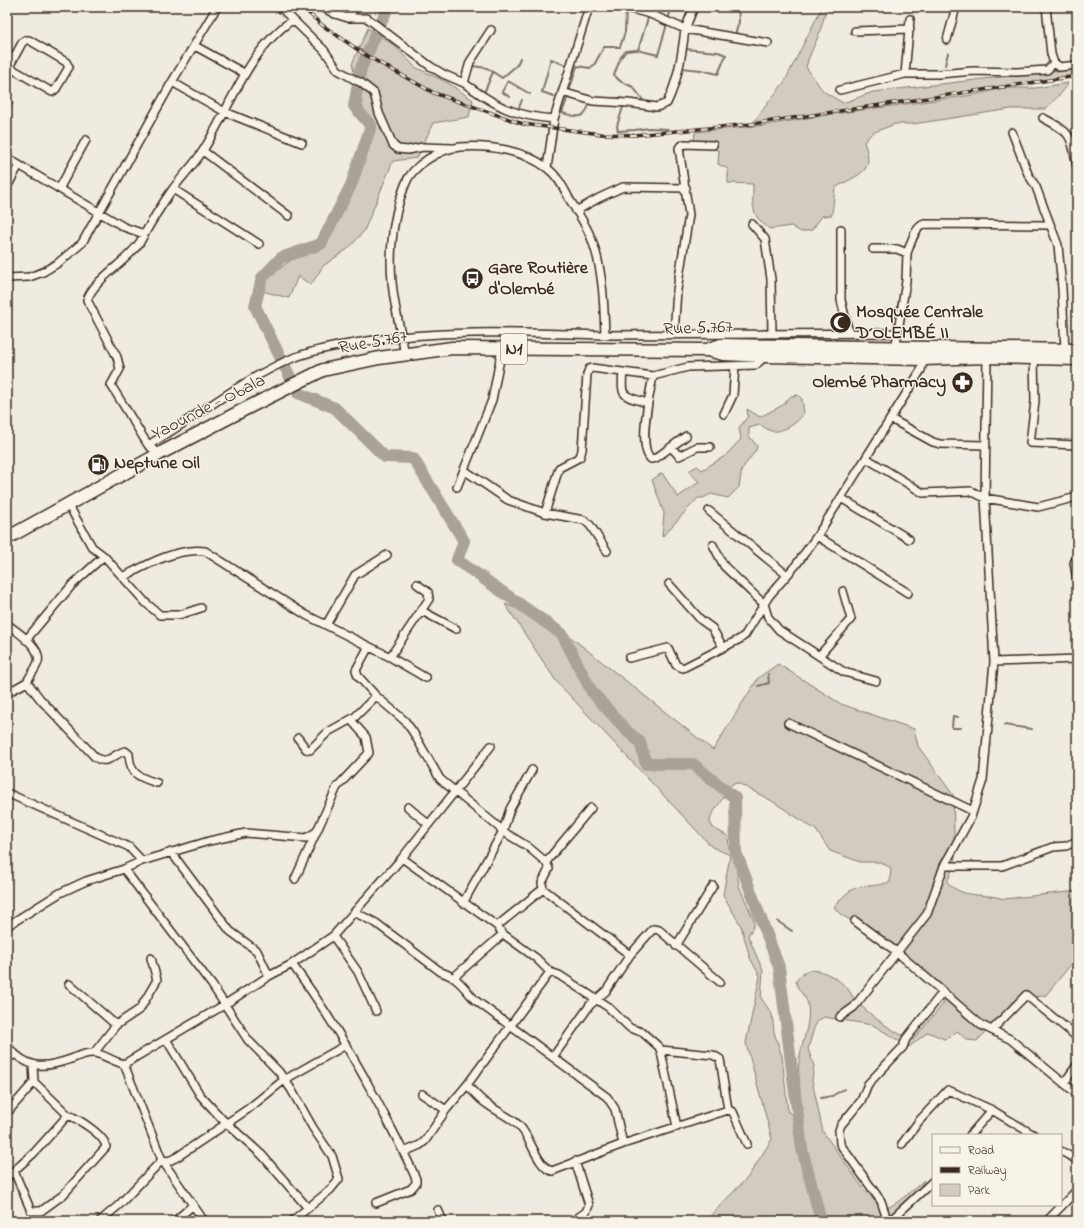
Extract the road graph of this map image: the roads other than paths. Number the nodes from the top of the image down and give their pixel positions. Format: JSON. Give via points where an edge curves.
{"nodes":[{"id":1,"x":217,"y":7,"type":"edge"},
{"id":2,"x":280,"y":7,"type":"edge"},
{"id":3,"x":322,"y":7,"type":"edge"},
{"id":4,"x":356,"y":7,"type":"edge"},
{"id":5,"x":589,"y":7,"type":"edge"},
{"id":6,"x":624,"y":7,"type":"edge"},
{"id":7,"x":694,"y":7,"type":"edge"},
{"id":8,"x":956,"y":7,"type":"edge"},
{"id":9,"x":1046,"y":7,"type":"edge"},
{"id":10,"x":348,"y":18,"type":"junction"},
{"id":11,"x":910,"y":19,"type":"dead end"},
{"id":12,"x":292,"y":20,"type":"junction"},
{"id":13,"x":685,"y":29,"type":"junction"},
{"id":14,"x":910,"y":29,"type":"junction"},
{"id":15,"x":491,"y":30,"type":"dead end"},
{"id":16,"x":854,"y":31,"type":"dead end"},
{"id":17,"x":947,"y":40,"type":"dead end"},
{"id":18,"x":768,"y":43,"type":"dead end"},
{"id":19,"x":195,"y":46,"type":"junction"},
{"id":20,"x":1054,"y":63,"type":"junction"},
{"id":21,"x":1077,"y":65,"type":"edge"},
{"id":22,"x":8,"y":68,"type":"edge"},
{"id":23,"x":244,"y":73,"type":"junction"},
{"id":24,"x":905,"y":74,"type":"junction"},
{"id":25,"x":172,"y":82,"type":"junction"},
{"id":26,"x":464,"y":83,"type":"junction"},
{"id":27,"x":840,"y":90,"type":"dead end"},
{"id":28,"x":562,"y":92,"type":"junction"},
{"id":29,"x":225,"y":112,"type":"junction"},
{"id":30,"x":1043,"y":118,"type":"dead end"},
{"id":31,"x":554,"y":119,"type":"junction"},
{"id":32,"x":1012,"y":132,"type":"dead end"},
{"id":33,"x":86,"y":140,"type":"dead end"},
{"id":34,"x":302,"y":143,"type":"dead end"},
{"id":35,"x":713,"y":145,"type":"dead end"},
{"id":36,"x":454,"y":148,"type":"junction"},
{"id":37,"x":203,"y":151,"type":"junction"},
{"id":38,"x":7,"y":158,"type":"edge"},
{"id":39,"x":19,"y":165,"type":"junction"},
{"id":40,"x":1077,"y":167,"type":"edge"},
{"id":41,"x":547,"y":168,"type":"junction"},
{"id":42,"x":7,"y":187,"type":"edge"},
{"id":43,"x":686,"y":188,"type":"junction"},
{"id":44,"x":59,"y":189,"type":"junction"},
{"id":45,"x":173,"y":189,"type":"junction"},
{"id":46,"x":576,"y":211,"type":"junction"},
{"id":47,"x":101,"y":213,"type":"junction"},
{"id":48,"x":289,"y":216,"type":"dead end"},
{"id":49,"x":752,"y":224,"type":"dead end"},
{"id":50,"x":1049,"y":225,"type":"junction"},
{"id":51,"x":841,"y":229,"type":"dead end"},
{"id":52,"x":144,"y":234,"type":"junction"},
{"id":53,"x":259,"y":244,"type":"dead end"},
{"id":54,"x":872,"y":249,"type":"dead end"},
{"id":55,"x":907,"y":253,"type":"junction"},
{"id":56,"x":7,"y":278,"type":"edge"},
{"id":57,"x":849,"y":333,"type":"junction"},
{"id":58,"x":897,"y":333,"type":"junction"},
{"id":59,"x":674,"y":334,"type":"junction"},
{"id":60,"x":772,"y":334,"type":"junction"},
{"id":61,"x":605,"y":336,"type":"junction"},
{"id":62,"x":402,"y":337,"type":"junction"},
{"id":63,"x":502,"y":349,"type":"junction"},
{"id":64,"x":707,"y":350,"type":"junction"},
{"id":65,"x":1071,"y":350,"type":"edge"},
{"id":66,"x":895,"y":353,"type":"junction"},
{"id":67,"x":405,"y":355,"type":"junction"},
{"id":68,"x":765,"y":356,"type":"junction"},
{"id":69,"x":987,"y":357,"type":"junction"},
{"id":70,"x":924,"y":358,"type":"junction"},
{"id":71,"x":1077,"y":359,"type":"edge"},
{"id":72,"x":1034,"y":360,"type":"junction"},
{"id":73,"x":735,"y":366,"type":"junction"},
{"id":74,"x":323,"y":370,"type":"joint"},
{"id":75,"x":623,"y":372,"type":"junction"},
{"id":76,"x":652,"y":376,"type":"junction"},
{"id":77,"x":647,"y":404,"type":"junction"},
{"id":78,"x":724,"y":414,"type":"dead end"},
{"id":79,"x":891,"y":419,"type":"junction"},
{"id":80,"x":686,"y":436,"type":"dead end"},
{"id":81,"x":148,"y":445,"type":"junction"},
{"id":82,"x":985,"y":445,"type":"junction"},
{"id":83,"x":1077,"y":445,"type":"edge"},
{"id":84,"x":671,"y":447,"type":"junction"},
{"id":85,"x":710,"y":447,"type":"dead end"},
{"id":86,"x":159,"y":454,"type":"junction"},
{"id":87,"x":866,"y":458,"type":"junction"},
{"id":88,"x":464,"y":470,"type":"junction"},
{"id":89,"x":457,"y":487,"type":"dead end"},
{"id":90,"x":1077,"y":497,"type":"edge"},
{"id":91,"x":841,"y":498,"type":"junction"},
{"id":92,"x":985,"y":498,"type":"junction"},
{"id":93,"x":68,"y":504,"type":"junction"},
{"id":94,"x":709,"y":511,"type":"dead end"},
{"id":95,"x":545,"y":513,"type":"junction"},
{"id":96,"x":817,"y":536,"type":"junction"},
{"id":97,"x":7,"y":538,"type":"edge"},
{"id":98,"x":909,"y":539,"type":"dead end"},
{"id":99,"x":713,"y":545,"type":"dead end"},
{"id":100,"x":607,"y":551,"type":"dead end"},
{"id":101,"x":387,"y":555,"type":"dead end"},
{"id":102,"x":104,"y":556,"type":"junction"},
{"id":103,"x":1077,"y":557,"type":"edge"},
{"id":104,"x":787,"y":575,"type":"junction"},
{"id":105,"x":123,"y":577,"type":"junction"},
{"id":106,"x":1077,"y":580,"type":"edge"},
{"id":107,"x":417,"y":584,"type":"dead end"},
{"id":108,"x":669,"y":584,"type":"dead end"},
{"id":109,"x":843,"y":591,"type":"dead end"},
{"id":110,"x":908,"y":593,"type":"dead end"},
{"id":111,"x":764,"y":604,"type":"junction"},
{"id":112,"x":201,"y":608,"type":"dead end"},
{"id":113,"x":422,"y":611,"type":"junction"},
{"id":114,"x":7,"y":624,"type":"edge"},
{"id":115,"x":326,"y":625,"type":"junction"},
{"id":116,"x":456,"y":629,"type":"dead end"},
{"id":117,"x":26,"y":640,"type":"junction"},
{"id":118,"x":723,"y":647,"type":"junction"},
{"id":119,"x":368,"y":648,"type":"junction"},
{"id":120,"x":819,"y":656,"type":"junction"},
{"id":121,"x":390,"y":657,"type":"junction"},
{"id":122,"x":629,"y":658,"type":"dead end"},
{"id":123,"x":1077,"y":659,"type":"edge"},
{"id":124,"x":994,"y":662,"type":"junction"},
{"id":125,"x":426,"y":678,"type":"dead end"},
{"id":126,"x":876,"y":681,"type":"dead end"},
{"id":127,"x":27,"y":682,"type":"junction"},
{"id":128,"x":7,"y":693,"type":"edge"},
{"id":129,"x":376,"y":696,"type":"junction"},
{"id":130,"x":351,"y":720,"type":"junction"},
{"id":131,"x":788,"y":723,"type":"dead end"},
{"id":132,"x":298,"y":738,"type":"dead end"},
{"id":133,"x":491,"y":746,"type":"dead end"},
{"id":134,"x":532,"y":770,"type":"dead end"},
{"id":135,"x":157,"y":783,"type":"dead end"},
{"id":136,"x":454,"y":790,"type":"junction"},
{"id":137,"x":7,"y":793,"type":"edge"},
{"id":138,"x":408,"y":808,"type":"dead end"},
{"id":139,"x":591,"y":808,"type":"dead end"},
{"id":140,"x":973,"y":811,"type":"junction"},
{"id":141,"x":428,"y":824,"type":"junction"},
{"id":142,"x":503,"y":831,"type":"junction"},
{"id":143,"x":316,"y":832,"type":"junction"},
{"id":144,"x":1077,"y":841,"type":"edge"},
{"id":145,"x":171,"y":852,"type":"junction"},
{"id":146,"x":402,"y":858,"type":"junction"},
{"id":147,"x":142,"y":861,"type":"junction"},
{"id":148,"x":546,"y":862,"type":"junction"},
{"id":149,"x":944,"y":866,"type":"junction"},
{"id":150,"x":124,"y":869,"type":"junction"},
{"id":151,"x":295,"y":879,"type":"dead end"},
{"id":152,"x":713,"y":886,"type":"dead end"},
{"id":153,"x":546,"y":888,"type":"junction"},
{"id":154,"x":463,"y":903,"type":"junction"},
{"id":155,"x":356,"y":912,"type":"junction"},
{"id":156,"x":855,"y":921,"type":"dead end"},
{"id":157,"x":7,"y":926,"type":"edge"},
{"id":158,"x":497,"y":926,"type":"junction"},
{"id":159,"x":503,"y":934,"type":"junction"},
{"id":160,"x":333,"y":936,"type":"junction"},
{"id":161,"x":676,"y":946,"type":"junction"},
{"id":162,"x":898,"y":953,"type":"junction"},
{"id":163,"x":630,"y":956,"type":"junction"},
{"id":164,"x":151,"y":958,"type":"dead end"},
{"id":165,"x":292,"y":964,"type":"junction"},
{"id":166,"x":550,"y":972,"type":"junction"},
{"id":167,"x":269,"y":976,"type":"junction"},
{"id":168,"x":454,"y":977,"type":"junction"},
{"id":169,"x":720,"y":982,"type":"dead end"},
{"id":170,"x":69,"y":984,"type":"dead end"},
{"id":171,"x":943,"y":992,"type":"junction"},
{"id":172,"x":595,"y":1000,"type":"junction"},
{"id":173,"x":224,"y":1005,"type":"junction"},
{"id":174,"x":376,"y":1011,"type":"dead end"},
{"id":175,"x":840,"y":1017,"type":"dead end"},
{"id":176,"x":116,"y":1025,"type":"junction"},
{"id":177,"x":510,"y":1028,"type":"junction"},
{"id":178,"x":992,"y":1030,"type":"junction"},
{"id":179,"x":1077,"y":1038,"type":"edge"},
{"id":180,"x":166,"y":1039,"type":"junction"},
{"id":181,"x":346,"y":1045,"type":"junction"},
{"id":182,"x":7,"y":1046,"type":"edge"},
{"id":183,"x":661,"y":1050,"type":"junction"},
{"id":184,"x":94,"y":1053,"type":"junction"},
{"id":185,"x":15,"y":1054,"type":"junction"},
{"id":186,"x":553,"y":1056,"type":"junction"},
{"id":187,"x":7,"y":1059,"type":"edge"},
{"id":188,"x":33,"y":1064,"type":"junction"},
{"id":189,"x":124,"y":1064,"type":"junction"},
{"id":190,"x":1077,"y":1065,"type":"edge"},
{"id":191,"x":284,"y":1080,"type":"junction"},
{"id":192,"x":34,"y":1082,"type":"junction"},
{"id":193,"x":1064,"y":1083,"type":"junction"},
{"id":194,"x":467,"y":1085,"type":"junction"},
{"id":195,"x":422,"y":1094,"type":"dead end"},
{"id":196,"x":1077,"y":1094,"type":"edge"},
{"id":197,"x":446,"y":1110,"type":"junction"},
{"id":198,"x":728,"y":1110,"type":"junction"},
{"id":199,"x":992,"y":1110,"type":"junction"},
{"id":200,"x":7,"y":1113,"type":"edge"},
{"id":201,"x":68,"y":1115,"type":"junction"},
{"id":202,"x":227,"y":1123,"type":"junction"},
{"id":203,"x":677,"y":1127,"type":"junction"},
{"id":204,"x":971,"y":1134,"type":"edge"},
{"id":205,"x":1032,"y":1134,"type":"edge"},
{"id":206,"x":623,"y":1144,"type":"junction"},
{"id":207,"x":747,"y":1144,"type":"dead end"},
{"id":208,"x":902,"y":1144,"type":"dead end"},
{"id":209,"x":404,"y":1152,"type":"junction"},
{"id":210,"x":1062,"y":1152,"type":"edge"},
{"id":211,"x":162,"y":1160,"type":"junction"},
{"id":212,"x":1077,"y":1160,"type":"edge"},
{"id":213,"x":575,"y":1162,"type":"junction"},
{"id":214,"x":14,"y":1171,"type":"junction"},
{"id":215,"x":7,"y":1177,"type":"edge"},
{"id":216,"x":932,"y":1182,"type":"edge"},
{"id":217,"x":1077,"y":1190,"type":"edge"},
{"id":218,"x":376,"y":1203,"type":"dead end"},
{"id":219,"x":193,"y":1205,"type":"junction"},
{"id":220,"x":307,"y":1207,"type":"junction"},
{"id":221,"x":438,"y":1210,"type":"dead end"},
{"id":222,"x":100,"y":1221,"type":"edge"},
{"id":223,"x":175,"y":1221,"type":"edge"},
{"id":224,"x":204,"y":1221,"type":"edge"},
{"id":225,"x":292,"y":1221,"type":"edge"},
{"id":226,"x":443,"y":1221,"type":"edge"},
{"id":227,"x":573,"y":1221,"type":"edge"},
{"id":228,"x":886,"y":1221,"type":"edge"},
{"id":229,"x":890,"y":1221,"type":"edge"},
{"id":230,"x":1048,"y":1221,"type":"edge"}],
"edges":[{"from":1,"to":19,"type":"street"},
{"from":2,"to":12,"type":"street"},
{"from":3,"to":10,"type":"street"},
{"from":4,"to":10,"type":"street"},
{"from":5,"to":28,"type":"street"},
{"from":6,"to":13,"type":"street","via":[[650,14]]},
{"from":7,"to":13,"type":"street"},
{"from":8,"to":17,"type":"street"},
{"from":9,"to":20,"type":"street"},
{"from":10,"to":26,"type":"street","via":[[367,18],[430,66]]},
{"from":11,"to":14,"type":"street"},
{"from":12,"to":23,"type":"street","via":[[272,36]]},
{"from":12,"to":36,"type":"street","via":[[316,42],[338,70],[374,93],[379,113],[393,145],[398,149],[440,146]]},
{"from":13,"to":18,"type":"street"},
{"from":13,"to":28,"type":"street","via":[[678,72],[667,104],[657,107],[593,101]]},
{"from":14,"to":16,"type":"street"},
{"from":14,"to":24,"type":"street"},
{"from":15,"to":26,"type":"street","via":[[470,62]]},
{"from":19,"to":23,"type":"street"},
{"from":19,"to":25,"type":"street"},
{"from":20,"to":21,"type":"street","via":[[1060,67]]},
{"from":20,"to":24,"type":"street","via":[[1047,70]]},
{"from":22,"to":22,"type":"street","via":[[52,92],[69,67],[66,62],[25,40]]},
{"from":23,"to":29,"type":"street"},
{"from":24,"to":27,"type":"street"},
{"from":25,"to":29,"type":"street"},
{"from":25,"to":47,"type":"street"},
{"from":26,"to":31,"type":"street","via":[[488,101],[503,108],[530,116]]},
{"from":28,"to":31,"type":"street"},
{"from":29,"to":34,"type":"street"},
{"from":29,"to":37,"type":"street"},
{"from":30,"to":40,"type":"street","via":[[1059,126],[1072,139]]},
{"from":31,"to":41,"type":"street"},
{"from":32,"to":50,"type":"street"},
{"from":33,"to":44,"type":"street"},
{"from":35,"to":43,"type":"street","via":[[680,146]]},
{"from":36,"to":41,"type":"street","via":[[499,149],[525,157]]},
{"from":36,"to":62,"type":"street","via":[[422,163],[405,183],[400,199],[391,256],[395,304]]},
{"from":37,"to":45,"type":"street"},
{"from":37,"to":48,"type":"street"},
{"from":38,"to":39,"type":"street"},
{"from":39,"to":42,"type":"street"},
{"from":39,"to":44,"type":"street"},
{"from":41,"to":46,"type":"street","via":[[558,179]]},
{"from":43,"to":46,"type":"street","via":[[623,188]]},
{"from":43,"to":59,"type":"street","via":[[689,215],[680,269]]},
{"from":44,"to":47,"type":"street"},
{"from":45,"to":52,"type":"street"},
{"from":45,"to":53,"type":"street"},
{"from":46,"to":61,"type":"street","via":[[596,254]]},
{"from":47,"to":52,"type":"street","via":[[124,227]]},
{"from":47,"to":56,"type":"street","via":[[82,243],[58,263],[29,277]]},
{"from":49,"to":60,"type":"street","via":[[765,239],[771,279]]},
{"from":50,"to":55,"type":"street","via":[[924,224],[916,232]]},
{"from":50,"to":65,"type":"street","via":[[1058,245]]},
{"from":51,"to":57,"type":"street","via":[[841,300]]},
{"from":52,"to":81,"type":"street","via":[[136,248],[93,288],[87,300],[117,357],[120,369],[111,385]]},
{"from":54,"to":55,"type":"street","via":[[897,249]]},
{"from":55,"to":58,"type":"street","via":[[906,281]]},
{"from":57,"to":58,"type":"street"},
{"from":57,"to":60,"type":"street"},
{"from":58,"to":66,"type":"street"},
{"from":59,"to":60,"type":"street"},
{"from":59,"to":61,"type":"street"},
{"from":61,"to":62,"type":"street","via":[[472,332]]},
{"from":62,"to":67,"type":"street"},
{"from":62,"to":81,"type":"street","via":[[321,349],[295,358],[235,389],[180,427]]},
{"from":63,"to":64,"type":"highway","name":"Rue 5.767","number":"N1"},
{"from":63,"to":67,"type":"highway","name":"Rue 5.767","number":"N1","via":[[452,348]]},
{"from":63,"to":88,"type":"street","via":[[492,400]]},
{"from":64,"to":66,"type":"highway","name":"Rue 5.767","number":"N1","via":[[721,345]]},
{"from":64,"to":68,"type":"highway","number":"N1","via":[[723,354]]},
{"from":65,"to":66,"type":"highway","name":"Rue 5.767","number":"N1"},
{"from":66,"to":68,"type":"highway","number":"N1"},
{"from":66,"to":70,"type":"highway","number":"N1"},
{"from":67,"to":74,"type":"highway","name":"Rue 5.767","number":"N1"},
{"from":68,"to":73,"type":"street","via":[[756,365]]},
{"from":69,"to":70,"type":"highway","number":"N1"},
{"from":69,"to":72,"type":"highway","number":"N1"},
{"from":69,"to":82,"type":"street"},
{"from":70,"to":79,"type":"street","via":[[921,370]]},
{"from":71,"to":72,"type":"highway","number":"N1"},
{"from":72,"to":83,"type":"street","via":[[1035,401],[1030,443]]},
{"from":73,"to":76,"type":"street","via":[[688,367]]},
{"from":73,"to":78,"type":"street","via":[[733,395]]},
{"from":74,"to":86,"type":"highway","name":"Yaounde - Obala","number":"N1"},
{"from":75,"to":76,"type":"street"},
{"from":75,"to":77,"type":"street","via":[[622,393]]},
{"from":75,"to":95,"type":"street","via":[[592,368],[587,371],[580,457],[559,468]]},
{"from":76,"to":77,"type":"street"},
{"from":77,"to":84,"type":"street","via":[[644,428],[647,455],[654,459]]},
{"from":79,"to":82,"type":"street","via":[[940,444]]},
{"from":79,"to":87,"type":"street"},
{"from":80,"to":84,"type":"street"},
{"from":81,"to":86,"type":"street"},
{"from":82,"to":92,"type":"street"},
{"from":84,"to":85,"type":"street","via":[[681,456],[696,447]]},
{"from":86,"to":93,"type":"highway","name":"Yaounde - Obala","number":"N1"},
{"from":87,"to":91,"type":"street"},
{"from":87,"to":92,"type":"street","via":[[920,492],[971,491]]},
{"from":88,"to":89,"type":"street"},
{"from":88,"to":95,"type":"street","via":[[508,500]]},
{"from":90,"to":92,"type":"street","via":[[1038,506]]},
{"from":91,"to":96,"type":"street"},
{"from":91,"to":98,"type":"street"},
{"from":92,"to":124,"type":"street"},
{"from":93,"to":97,"type":"highway","name":"Yaounde - Obala","number":"N1"},
{"from":93,"to":102,"type":"street","via":[[92,547]]},
{"from":94,"to":104,"type":"street"},
{"from":95,"to":100,"type":"street","via":[[584,520]]},
{"from":96,"to":104,"type":"street"},
{"from":96,"to":110,"type":"street"},
{"from":99,"to":111,"type":"street","via":[[724,566]]},
{"from":101,"to":115,"type":"street","via":[[355,575]]},
{"from":102,"to":105,"type":"street"},
{"from":102,"to":117,"type":"street","via":[[72,585]]},
{"from":103,"to":106,"type":"street","via":[[1074,564]]},
{"from":104,"to":111,"type":"street"},
{"from":105,"to":112,"type":"street","via":[[160,615],[179,614]]},
{"from":105,"to":115,"type":"street","via":[[173,555],[205,551],[292,607]]},
{"from":107,"to":113,"type":"street","via":[[428,592],[430,597]]},
{"from":108,"to":118,"type":"street","via":[[701,620],[712,628]]},
{"from":109,"to":120,"type":"street","via":[[851,619]]},
{"from":111,"to":118,"type":"street","via":[[745,635]]},
{"from":111,"to":120,"type":"street","via":[[768,617],[779,630]]},
{"from":113,"to":116,"type":"street"},
{"from":113,"to":121,"type":"street"},
{"from":114,"to":117,"type":"street"},
{"from":115,"to":119,"type":"street"},
{"from":117,"to":127,"type":"street","via":[[39,658]]},
{"from":118,"to":122,"type":"street","via":[[683,668],[676,665],[668,648]]},
{"from":119,"to":121,"type":"street"},
{"from":119,"to":129,"type":"street","via":[[356,670]]},
{"from":120,"to":126,"type":"street","via":[[844,672]]},
{"from":121,"to":125,"type":"street"},
{"from":123,"to":124,"type":"street"},
{"from":124,"to":140,"type":"street","via":[[983,780]]},
{"from":127,"to":128,"type":"street"},
{"from":127,"to":135,"type":"street","via":[[96,757],[106,761],[125,751],[129,754],[130,765],[138,777]]},
{"from":129,"to":130,"type":"street"},
{"from":129,"to":136,"type":"street","via":[[405,721],[436,774]]},
{"from":130,"to":132,"type":"street","via":[[328,732],[310,750],[306,749]]},
{"from":130,"to":143,"type":"street","via":[[366,737],[369,753],[341,782]]},
{"from":131,"to":140,"type":"street"},
{"from":133,"to":136,"type":"street"},
{"from":134,"to":142,"type":"street","via":[[510,810]]},
{"from":136,"to":141,"type":"street"},
{"from":136,"to":142,"type":"street"},
{"from":137,"to":147,"type":"street","via":[[129,847]]},
{"from":138,"to":141,"type":"street"},
{"from":139,"to":148,"type":"street"},
{"from":140,"to":149,"type":"street"},
{"from":141,"to":146,"type":"street"},
{"from":142,"to":148,"type":"street"},
{"from":142,"to":154,"type":"street"},
{"from":143,"to":145,"type":"street","via":[[306,838],[246,832]]},
{"from":143,"to":151,"type":"street"},
{"from":144,"to":149,"type":"street","via":[[1002,866]]},
{"from":145,"to":147,"type":"street"},
{"from":145,"to":167,"type":"street","via":[[230,930],[257,951]]},
{"from":146,"to":154,"type":"street"},
{"from":146,"to":155,"type":"street"},
{"from":147,"to":150,"type":"street"},
{"from":148,"to":153,"type":"street","via":[[549,869],[542,883]]},
{"from":149,"to":162,"type":"street","via":[[928,914]]},
{"from":150,"to":157,"type":"street","via":[[86,881],[60,893]]},
{"from":150,"to":173,"type":"street","via":[[212,985]]},
{"from":152,"to":161,"type":"street"},
{"from":153,"to":158,"type":"street"},
{"from":153,"to":163,"type":"street"},
{"from":154,"to":158,"type":"street"},
{"from":155,"to":160,"type":"street"},
{"from":155,"to":168,"type":"street","via":[[376,923],[430,965]]},
{"from":156,"to":162,"type":"street"},
{"from":158,"to":159,"type":"street"},
{"from":159,"to":166,"type":"street","via":[[536,958]]},
{"from":159,"to":168,"type":"street"},
{"from":160,"to":165,"type":"street"},
{"from":160,"to":174,"type":"street","via":[[358,972]]},
{"from":161,"to":163,"type":"street","via":[[659,930],[653,929]]},
{"from":161,"to":169,"type":"street"},
{"from":162,"to":171,"type":"street"},
{"from":162,"to":175,"type":"street","via":[[854,1007]]},
{"from":163,"to":172,"type":"street","via":[[606,991]]},
{"from":164,"to":176,"type":"street","via":[[157,976],[156,983],[140,1009]]},
{"from":165,"to":167,"type":"street"},
{"from":165,"to":181,"type":"street","via":[[320,1002]]},
{"from":166,"to":172,"type":"street","via":[[559,975]]},
{"from":166,"to":177,"type":"street"},
{"from":167,"to":173,"type":"street"},
{"from":168,"to":177,"type":"street","via":[[475,1000]]},
{"from":170,"to":176,"type":"street"},
{"from":171,"to":178,"type":"street","via":[[981,1025]]},
{"from":171,"to":228,"type":"street","via":[[906,1039],[903,1047],[868,1084],[862,1101],[839,1130],[840,1144],[880,1201]]},
{"from":172,"to":183,"type":"street","via":[[608,1007],[630,1028],[642,1032]]},
{"from":172,"to":186,"type":"street"},
{"from":173,"to":180,"type":"street"},
{"from":173,"to":191,"type":"street","via":[[248,1040]]},
{"from":176,"to":184,"type":"street"},
{"from":177,"to":186,"type":"street"},
{"from":177,"to":194,"type":"street"},
{"from":178,"to":179,"type":"street","via":[[1026,995]]},
{"from":178,"to":193,"type":"street","via":[[1010,1040]]},
{"from":180,"to":189,"type":"street"},
{"from":180,"to":202,"type":"street","via":[[194,1087]]},
{"from":181,"to":191,"type":"street"},
{"from":181,"to":209,"type":"street"},
{"from":182,"to":185,"type":"street"},
{"from":183,"to":198,"type":"street","via":[[714,1055],[720,1059]]},
{"from":183,"to":203,"type":"street"},
{"from":184,"to":188,"type":"street","via":[[87,1053],[56,1065],[44,1067]]},
{"from":184,"to":189,"type":"street"},
{"from":185,"to":187,"type":"street"},
{"from":185,"to":188,"type":"street"},
{"from":186,"to":206,"type":"street","via":[[586,1080],[610,1102],[615,1109]]},
{"from":188,"to":192,"type":"street"},
{"from":189,"to":211,"type":"street"},
{"from":190,"to":193,"type":"street"},
{"from":191,"to":202,"type":"street"},
{"from":191,"to":220,"type":"street","via":[[332,1156],[339,1180]]},
{"from":192,"to":200,"type":"street"},
{"from":192,"to":201,"type":"street"},
{"from":193,"to":196,"type":"street"},
{"from":194,"to":197,"type":"street"},
{"from":194,"to":213,"type":"street","via":[[485,1103],[523,1130],[547,1170],[552,1171]]},
{"from":195,"to":197,"type":"street"},
{"from":197,"to":209,"type":"street","via":[[425,1141]]},
{"from":198,"to":203,"type":"street"},
{"from":198,"to":207,"type":"street","via":[[733,1112]]},
{"from":199,"to":204,"type":"street"},
{"from":199,"to":205,"type":"street"},
{"from":199,"to":208,"type":"street","via":[[948,1090]]},
{"from":201,"to":214,"type":"street"},
{"from":201,"to":214,"type":"street","via":[[79,1119],[104,1140],[106,1147],[63,1195],[41,1211],[31,1211]]},
{"from":202,"to":211,"type":"street","via":[[177,1157],[169,1161]]},
{"from":202,"to":220,"type":"street","via":[[262,1155]]},
{"from":203,"to":206,"type":"street"},
{"from":206,"to":213,"type":"street"},
{"from":209,"to":218,"type":"street","via":[[416,1179],[414,1186]]},
{"from":210,"to":212,"type":"street"},
{"from":211,"to":219,"type":"street"},
{"from":211,"to":222,"type":"street"},
{"from":213,"to":227,"type":"street","via":[[589,1205],[586,1212]]},
{"from":214,"to":215,"type":"street"},
{"from":216,"to":229,"type":"street"},
{"from":217,"to":230,"type":"street"},
{"from":219,"to":223,"type":"street"},
{"from":219,"to":224,"type":"street"},
{"from":220,"to":225,"type":"street"},
{"from":221,"to":226,"type":"street"}]}
